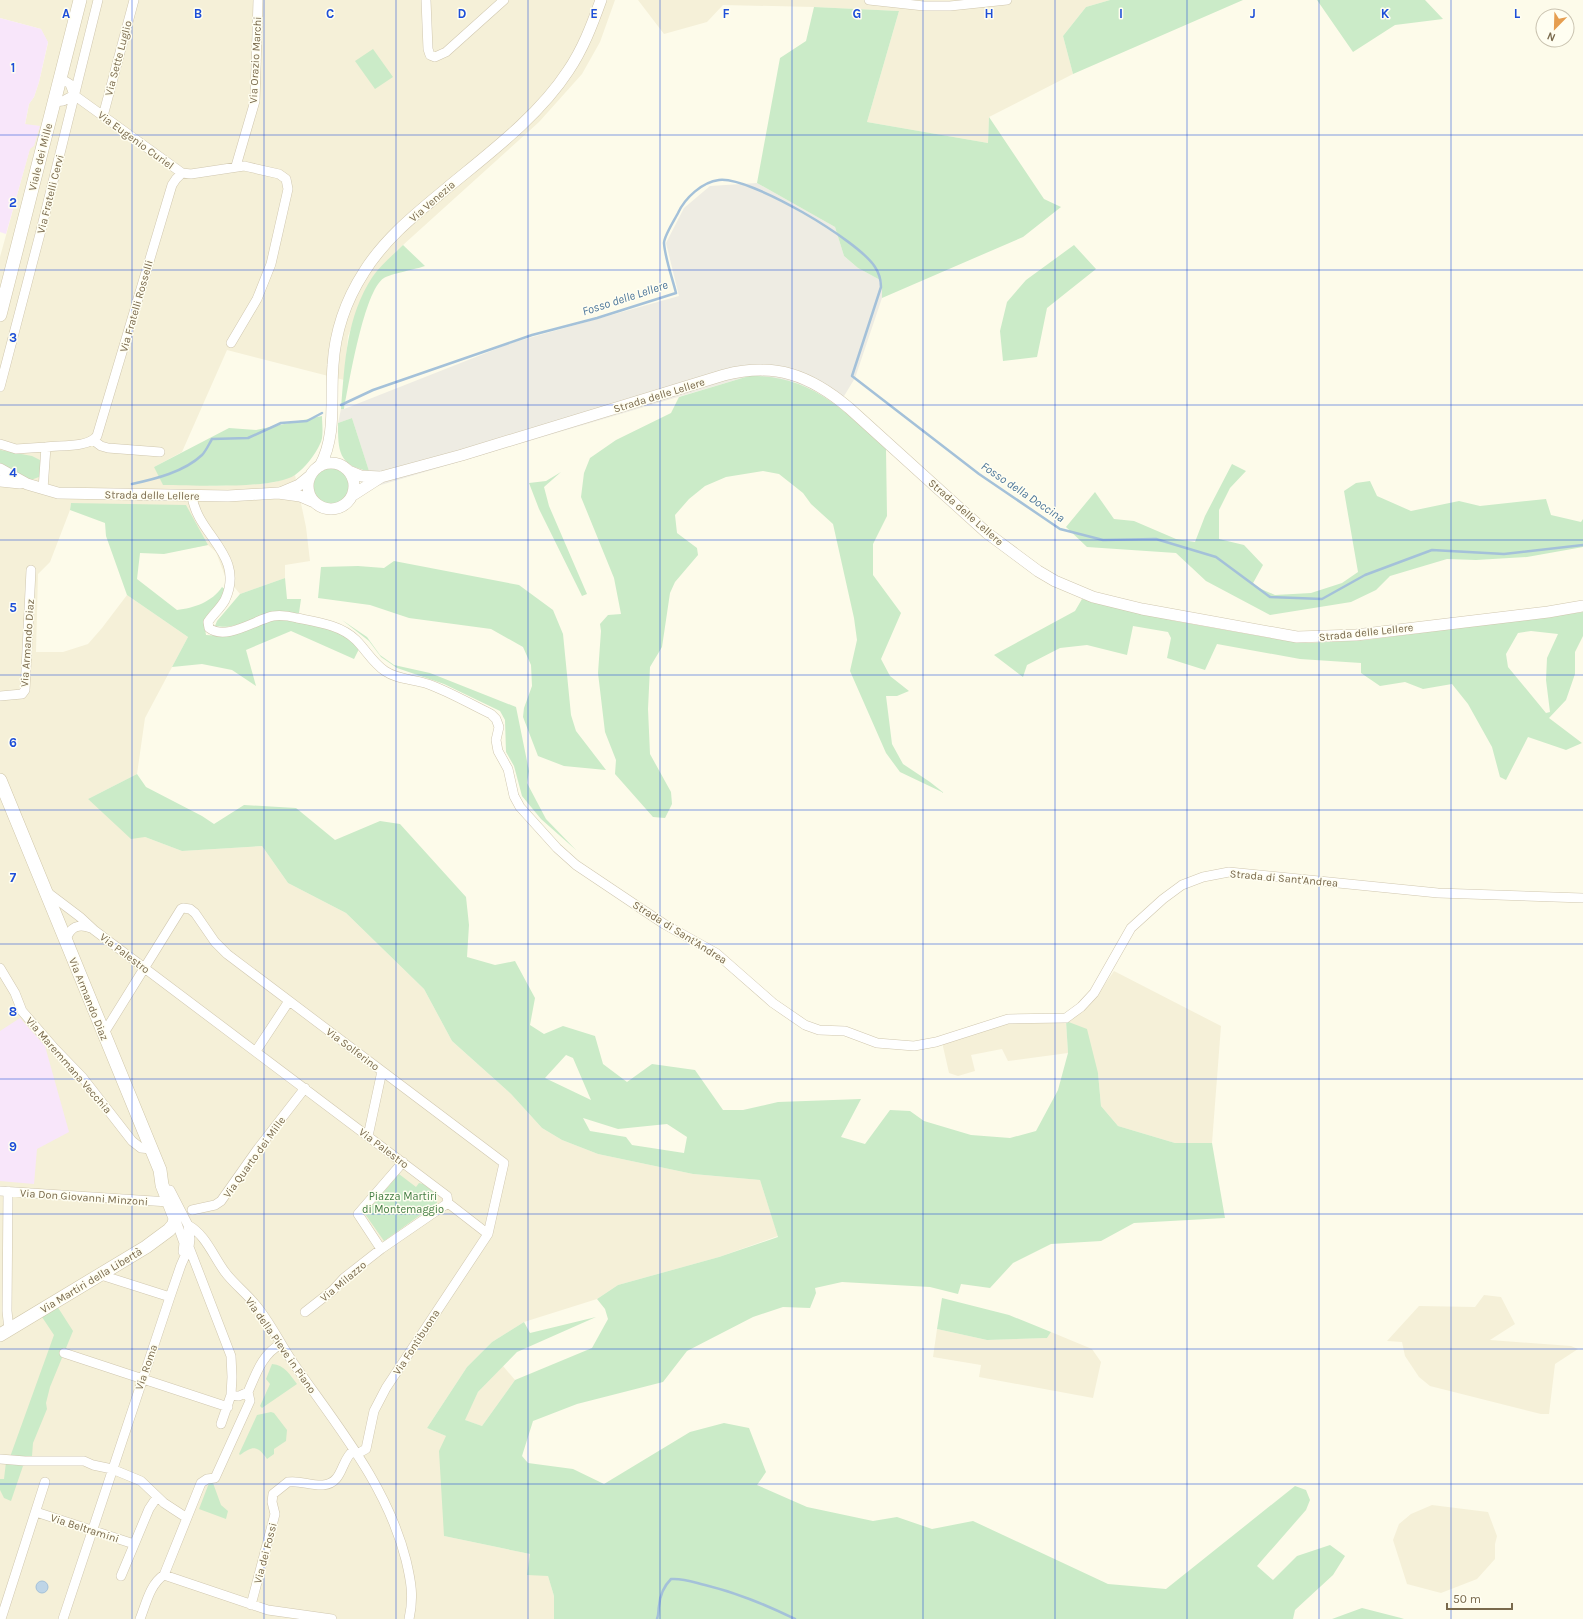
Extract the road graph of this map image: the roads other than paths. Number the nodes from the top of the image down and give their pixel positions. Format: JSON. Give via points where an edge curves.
{"nodes":[{"id":1,"x":80,"y":0,"type":"edge"},
{"id":2,"x":98,"y":0,"type":"edge"},
{"id":3,"x":134,"y":0,"type":"edge"},
{"id":4,"x":258,"y":0,"type":"edge"},
{"id":5,"x":426,"y":0,"type":"edge"},
{"id":6,"x":504,"y":0,"type":"edge"},
{"id":7,"x":601,"y":0,"type":"edge"},
{"id":8,"x":869,"y":0,"type":"edge"},
{"id":9,"x":1007,"y":0,"type":"edge"},
{"id":10,"x":60,"y":78,"type":"junction"},
{"id":11,"x":74,"y":95,"type":"junction"},
{"id":12,"x":54,"y":102,"type":"junction"},
{"id":13,"x":103,"y":116,"type":"junction"},
{"id":14,"x":236,"y":166,"type":"junction"},
{"id":15,"x":182,"y":173,"type":"junction"},
{"id":16,"x":0,"y":315,"type":"edge"},
{"id":17,"x":231,"y":343,"type":"dead end"},
{"id":18,"x":0,"y":387,"type":"edge"},
{"id":19,"x":331,"y":435,"type":"junction"},
{"id":20,"x":93,"y":440,"type":"junction"},
{"id":21,"x":0,"y":444,"type":"edge"},
{"id":22,"x":46,"y":447,"type":"junction"},
{"id":23,"x":160,"y":452,"type":"dead end"},
{"id":24,"x":320,"y":466,"type":"junction"},
{"id":25,"x":344,"y":468,"type":"junction"},
{"id":26,"x":0,"y":469,"type":"edge"},
{"id":27,"x":310,"y":476,"type":"junction"},
{"id":28,"x":381,"y":477,"type":"junction"},
{"id":29,"x":0,"y":481,"type":"edge"},
{"id":30,"x":27,"y":484,"type":"junction"},
{"id":31,"x":43,"y":489,"type":"junction"},
{"id":32,"x":278,"y":493,"type":"junction"},
{"id":33,"x":353,"y":495,"type":"junction"},
{"id":34,"x":192,"y":496,"type":"junction"},
{"id":35,"x":314,"y":502,"type":"junction"},
{"id":36,"x":31,"y":570,"type":"dead end"},
{"id":37,"x":1583,"y":606,"type":"edge"},
{"id":38,"x":0,"y":696,"type":"edge"},
{"id":39,"x":0,"y":780,"type":"edge"},
{"id":40,"x":45,"y":890,"type":"junction"},
{"id":41,"x":1583,"y":898,"type":"edge"},
{"id":42,"x":94,"y":930,"type":"junction"},
{"id":43,"x":66,"y":940,"type":"junction"},
{"id":44,"x":0,"y":968,"type":"edge"},
{"id":45,"x":144,"y":968,"type":"junction"},
{"id":46,"x":289,"y":1001,"type":"junction"},
{"id":47,"x":104,"y":1034,"type":"junction"},
{"id":48,"x":256,"y":1051,"type":"junction"},
{"id":49,"x":382,"y":1071,"type":"junction"},
{"id":50,"x":305,"y":1088,"type":"junction"},
{"id":51,"x":368,"y":1136,"type":"junction"},
{"id":52,"x":151,"y":1149,"type":"junction"},
{"id":53,"x":403,"y":1162,"type":"junction"},
{"id":54,"x":160,"y":1170,"type":"junction"},
{"id":55,"x":4,"y":1191,"type":"edge"},
{"id":56,"x":169,"y":1202,"type":"junction"},
{"id":57,"x":448,"y":1203,"type":"junction"},
{"id":58,"x":192,"y":1210,"type":"dead end"},
{"id":59,"x":175,"y":1218,"type":"junction"},
{"id":60,"x":188,"y":1225,"type":"junction"},
{"id":61,"x":488,"y":1234,"type":"junction"},
{"id":62,"x":189,"y":1246,"type":"junction"},
{"id":63,"x":382,"y":1250,"type":"junction"},
{"id":64,"x":181,"y":1265,"type":"junction"},
{"id":65,"x":101,"y":1275,"type":"junction"},
{"id":66,"x":170,"y":1296,"type":"junction"},
{"id":67,"x":305,"y":1312,"type":"dead end"},
{"id":68,"x":4,"y":1332,"type":"edge"},
{"id":69,"x":281,"y":1344,"type":"junction"},
{"id":70,"x":64,"y":1353,"type":"dead end"},
{"id":71,"x":142,"y":1379,"type":"junction"},
{"id":72,"x":248,"y":1392,"type":"junction"},
{"id":73,"x":231,"y":1395,"type":"junction"},
{"id":74,"x":228,"y":1407,"type":"junction"},
{"id":75,"x":221,"y":1424,"type":"dead end"},
{"id":76,"x":356,"y":1452,"type":"junction"},
{"id":77,"x":5,"y":1459,"type":"edge"},
{"id":78,"x":51,"y":1465,"type":"dead end"},
{"id":79,"x":93,"y":1465,"type":"junction"},
{"id":80,"x":112,"y":1468,"type":"junction"},
{"id":81,"x":45,"y":1482,"type":"dead end"},
{"id":82,"x":157,"y":1497,"type":"junction"},
{"id":83,"x":36,"y":1512,"type":"junction"},
{"id":84,"x":187,"y":1518,"type":"junction"},
{"id":85,"x":92,"y":1531,"type":"junction"},
{"id":86,"x":134,"y":1544,"type":"junction"},
{"id":87,"x":164,"y":1575,"type":"junction"},
{"id":88,"x":120,"y":1576,"type":"dead end"},
{"id":89,"x":251,"y":1605,"type":"junction"},
{"id":90,"x":1,"y":1619,"type":"edge"},
{"id":91,"x":63,"y":1619,"type":"edge"},
{"id":92,"x":140,"y":1619,"type":"edge"},
{"id":93,"x":332,"y":1619,"type":"edge"},
{"id":94,"x":409,"y":1619,"type":"edge"}],
"edges":[{"from":1,"to":10,"type":"main road","name":"Viale dei Mille"},
{"from":2,"to":11,"type":"street","name":"Via Fratelli Cervi"},
{"from":3,"to":13,"type":"street","name":"Via Sette Luglio"},
{"from":4,"to":14,"type":"street","name":"Via Orazio Marchi","via":[[255,101]]},
{"from":5,"to":6,"type":"street","via":[[428,49],[430,55],[435,57],[446,52]]},
{"from":7,"to":19,"type":"street","name":"Via Venezia","via":[[580,53],[550,95],[506,138],[402,227],[364,271],[348,302],[336,340]]},
{"from":8,"to":9,"type":"street","via":[[924,6],[968,5]]},
{"from":10,"to":11,"type":"street","name":"Via Eugenio Curiel","via":[[70,84]]},
{"from":10,"to":12,"type":"main road","name":"Viale dei Mille"},
{"from":11,"to":12,"type":"street","via":[[63,101]]},
{"from":11,"to":13,"type":"street","name":"Via Eugenio Curiel"},
{"from":11,"to":18,"type":"street","name":"Via Fratelli Cervi"},
{"from":12,"to":16,"type":"main road","name":"Viale dei Mille"},
{"from":13,"to":15,"type":"street","name":"Via Eugenio Curiel"},
{"from":14,"to":15,"type":"street","name":"Via Eugenio Curiel"},
{"from":14,"to":17,"type":"street","name":"Via Eugenio Curiel","via":[[248,166],[279,174],[286,179],[288,185],[271,264],[257,299]]},
{"from":15,"to":20,"type":"street","name":"Via Fratelli Rosselli","via":[[172,185],[98,433]]},
{"from":19,"to":24,"type":"street","name":"Via Venezia"},
{"from":19,"to":25,"type":"street","name":"Via Venezia","via":[[336,455]]},
{"from":20,"to":22,"type":"street","via":[[82,444]]},
{"from":20,"to":23,"type":"street","via":[[105,447]]},
{"from":21,"to":22,"type":"street","via":[[16,449]]},
{"from":22,"to":31,"type":"street"},
{"from":24,"to":25,"type":"street","via":[[333,463]]},
{"from":24,"to":27,"type":"street"},
{"from":25,"to":28,"type":"street","name":"Strada delle Lellere","via":[[361,476]]},
{"from":25,"to":33,"type":"street","via":[[354,482]]},
{"from":26,"to":30,"type":"street","name":"Strada delle Lellere"},
{"from":27,"to":32,"type":"street","name":"Strada delle Lellere","via":[[299,485]]},
{"from":27,"to":35,"type":"street","via":[[308,490]]},
{"from":28,"to":33,"type":"street","name":"Strada delle Lellere"},
{"from":28,"to":37,"type":"street","name":"Strada delle Lellere","via":[[462,455],[720,376],[751,370],[770,370],[799,376],[826,389],[987,533],[1038,571],[1093,597],[1142,609],[1297,637],[1356,635]]},
{"from":29,"to":30,"type":"street","name":"Strada delle Lellere"},
{"from":30,"to":31,"type":"street","name":"Strada delle Lellere"},
{"from":31,"to":34,"type":"street","name":"Strada delle Lellere","via":[[70,493]]},
{"from":32,"to":34,"type":"street","name":"Strada delle Lellere"},
{"from":32,"to":35,"type":"street","name":"Strada delle Lellere","via":[[300,496]]},
{"from":33,"to":35,"type":"street","via":[[349,502],[336,509],[320,507]]},
{"from":34,"to":41,"type":"street","name":"Strada di Sant'Andrea","via":[[196,510],[222,550],[231,578],[224,602],[208,622],[209,628],[216,632],[230,631],[278,616],[329,625],[341,629],[355,639],[385,671],[399,678],[442,690],[491,714],[498,723],[498,751],[508,770],[514,796],[520,807],[557,848],[576,865],[664,924],[716,953],[792,1018],[819,1030],[845,1031],[877,1043],[914,1046],[936,1042],[1008,1019],[1066,1018],[1094,993],[1131,928],[1162,899],[1182,885],[1203,877],[1230,872],[1438,893]]},
{"from":36,"to":38,"type":"street","name":"Via Armando Diaz","via":[[25,690],[22,694]]},
{"from":39,"to":40,"type":"main road","name":"Via Armando Diaz"},
{"from":40,"to":42,"type":"street","name":"Via Palestro"},
{"from":40,"to":43,"type":"main road","name":"Via Armando Diaz"},
{"from":42,"to":43,"type":"street","name":"Via Palestro","via":[[83,925],[76,926],[70,930]]},
{"from":42,"to":45,"type":"street","name":"Via Palestro"},
{"from":43,"to":47,"type":"main road","name":"Via Armando Diaz"},
{"from":44,"to":52,"type":"street","name":"Via Maremmana Vecchia","via":[[22,1011],[83,1078],[132,1141],[141,1148]]},
{"from":45,"to":46,"type":"street","name":"Via Solferino","via":[[181,909],[185,908],[194,912],[222,949]]},
{"from":45,"to":47,"type":"street"},
{"from":45,"to":48,"type":"street","name":"Via Palestro"},
{"from":46,"to":48,"type":"street"},
{"from":46,"to":49,"type":"street","name":"Via Solferino"},
{"from":47,"to":52,"type":"main road","name":"Via Armando Diaz"},
{"from":48,"to":50,"type":"street","name":"Via Palestro"},
{"from":49,"to":51,"type":"street","name":"Via Solferino"},
{"from":49,"to":61,"type":"street","via":[[504,1163]]},
{"from":50,"to":51,"type":"street","name":"Via Palestro"},
{"from":50,"to":58,"type":"street","name":"Via Quarto dei Mille","via":[[221,1201],[215,1205]]},
{"from":51,"to":53,"type":"street","name":"Via Palestro"},
{"from":52,"to":54,"type":"main road","name":"Via Armando Diaz"},
{"from":53,"to":57,"type":"street","name":"Via Palestro","via":[[447,1196]]},
{"from":53,"to":63,"type":"street","via":[[358,1214]]},
{"from":54,"to":56,"type":"main road","name":"Via Armando Diaz","via":[[162,1185]]},
{"from":54,"to":60,"type":"street","name":"Via Roma"},
{"from":55,"to":56,"type":"street","name":"Via Don Giovanni Minzoni"},
{"from":55,"to":68,"type":"street","via":[[7,1313]]},
{"from":56,"to":59,"type":"main road","name":"Via Armando Diaz"},
{"from":57,"to":61,"type":"street","name":"Via Palestro"},
{"from":57,"to":63,"type":"street"},
{"from":59,"to":64,"type":"street","name":"Via Roma","via":[[184,1243]]},
{"from":59,"to":65,"type":"main road","name":"Via Martiri della Libertà","via":[[172,1227],[160,1238]]},
{"from":60,"to":62,"type":"street","name":"Via Roma"},
{"from":60,"to":69,"type":"street","name":"Via della Pieve in Piano","via":[[198,1232],[226,1273],[255,1304]]},
{"from":61,"to":76,"type":"street","name":"Via Fontibuona","via":[[379,1400],[374,1411],[366,1449]]},
{"from":62,"to":64,"type":"street","name":"Via Roma"},
{"from":62,"to":73,"type":"street","via":[[231,1356]]},
{"from":63,"to":67,"type":"street","name":"Via Milazzo"},
{"from":64,"to":66,"type":"street","name":"Via Roma"},
{"from":65,"to":66,"type":"street"},
{"from":65,"to":68,"type":"main road","name":"Via Martiri della Libertà"},
{"from":66,"to":71,"type":"street","name":"Via Roma"},
{"from":69,"to":72,"type":"street","via":[[262,1360]]},
{"from":69,"to":76,"type":"street","name":"Via della Pieve in Piano"},
{"from":70,"to":71,"type":"street"},
{"from":71,"to":74,"type":"street"},
{"from":71,"to":80,"type":"street","name":"Via Roma"},
{"from":72,"to":73,"type":"street","via":[[239,1396]]},
{"from":72,"to":84,"type":"street","via":[[249,1404],[215,1478],[201,1483]]},
{"from":73,"to":74,"type":"street"},
{"from":74,"to":75,"type":"street"},
{"from":76,"to":89,"type":"street","name":"Via dei Fossi","via":[[349,1454],[336,1480],[324,1485],[288,1482],[273,1494],[275,1514]]},
{"from":76,"to":94,"type":"street","name":"Via della Pieve in Piano","via":[[390,1510],[400,1539],[413,1592]]},
{"from":77,"to":79,"type":"street","via":[[84,1461]]},
{"from":78,"to":79,"type":"street"},
{"from":79,"to":80,"type":"street"},
{"from":80,"to":82,"type":"street","via":[[141,1481]]},
{"from":80,"to":85,"type":"street","name":"Via Roma"},
{"from":81,"to":83,"type":"street"},
{"from":82,"to":84,"type":"street"},
{"from":82,"to":86,"type":"street"},
{"from":83,"to":85,"type":"street","name":"Via Beltramini"},
{"from":83,"to":90,"type":"street"},
{"from":84,"to":87,"type":"street"},
{"from":85,"to":86,"type":"street","name":"Via Beltramini"},
{"from":85,"to":91,"type":"street","name":"Via Roma"},
{"from":86,"to":88,"type":"street"},
{"from":87,"to":89,"type":"street"},
{"from":87,"to":92,"type":"street","via":[[152,1587]]},
{"from":89,"to":93,"type":"street","via":[[268,1610]]}]}
